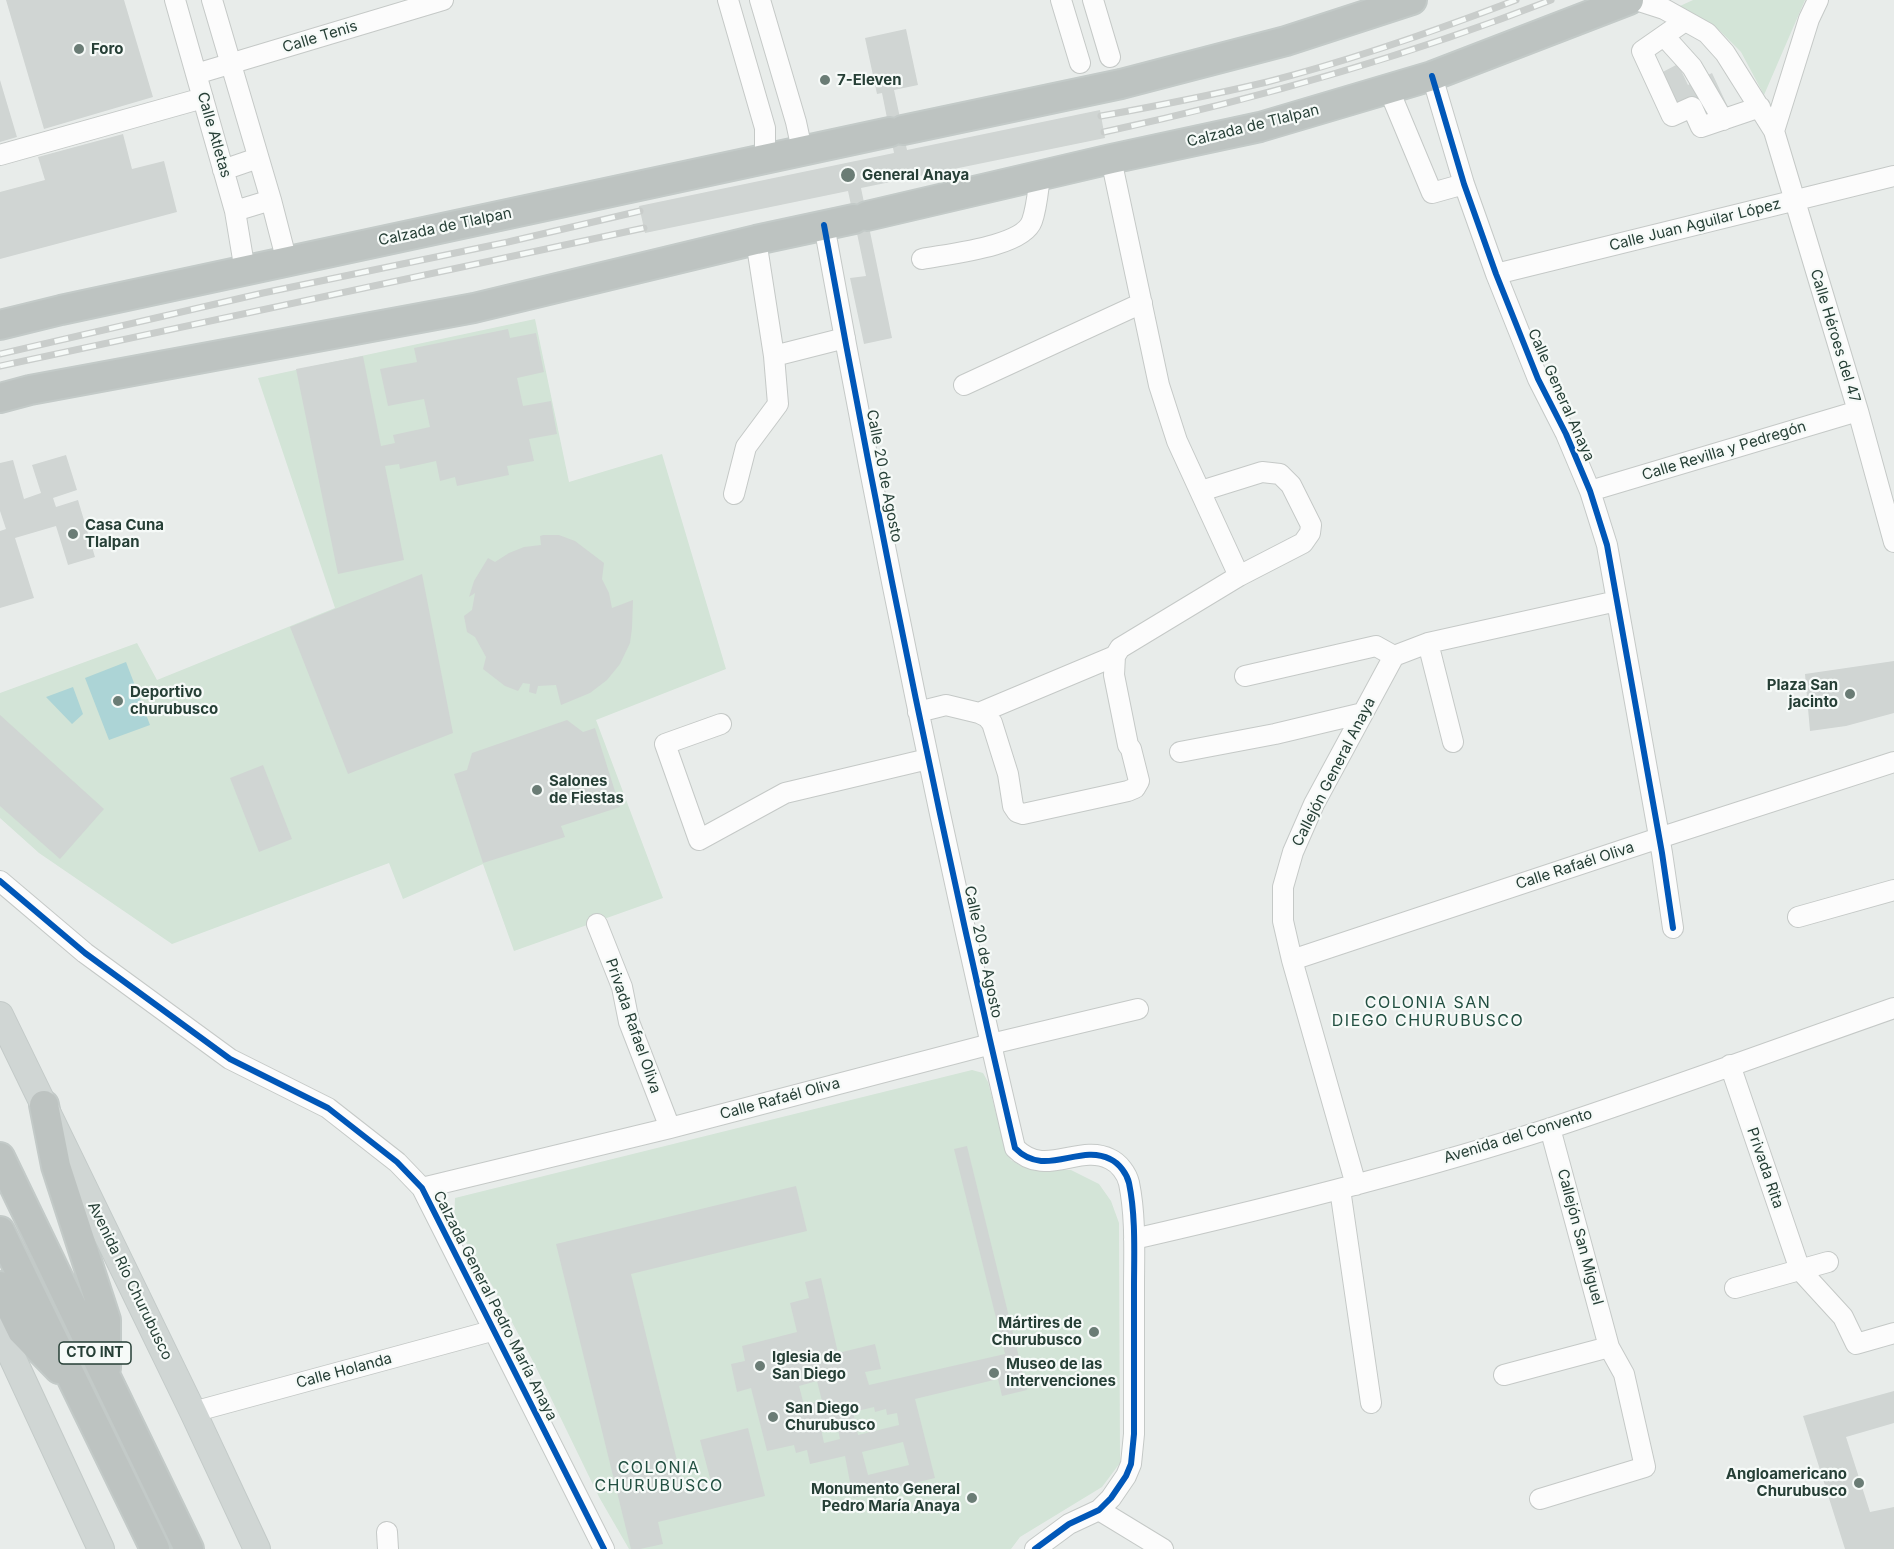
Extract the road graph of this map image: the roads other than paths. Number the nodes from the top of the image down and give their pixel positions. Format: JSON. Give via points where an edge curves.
{"nodes":[{"id":1,"x":175,"y":0,"type":"edge"},
{"id":2,"x":212,"y":0,"type":"edge"},
{"id":3,"x":443,"y":0,"type":"edge"},
{"id":4,"x":728,"y":0,"type":"edge"},
{"id":5,"x":760,"y":0,"type":"edge"},
{"id":6,"x":1061,"y":0,"type":"edge"},
{"id":7,"x":1093,"y":0,"type":"edge"},
{"id":8,"x":1412,"y":0,"type":"edge"},
{"id":9,"x":1629,"y":0,"type":"edge"},
{"id":10,"x":1636,"y":0,"type":"edge"},
{"id":11,"x":1818,"y":0,"type":"edge"},
{"id":12,"x":1685,"y":21,"type":"junction"},
{"id":13,"x":1664,"y":36,"type":"junction"},
{"id":14,"x":1723,"y":51,"type":"junction"},
{"id":15,"x":231,"y":64,"type":"junction"},
{"id":16,"x":1692,"y":67,"type":"junction"},
{"id":17,"x":196,"y":74,"type":"junction"},
{"id":18,"x":1432,"y":76,"type":"junction"},
{"id":19,"x":1389,"y":90,"type":"junction"},
{"id":20,"x":787,"y":91,"type":"junction"},
{"id":21,"x":203,"y":98,"type":"junction"},
{"id":22,"x":757,"y":100,"type":"junction"},
{"id":23,"x":1760,"y":107,"type":"junction"},
{"id":24,"x":1723,"y":120,"type":"junction"},
{"id":25,"x":1774,"y":130,"type":"junction"},
{"id":26,"x":802,"y":150,"type":"junction"},
{"id":27,"x":0,"y":155,"type":"edge"},
{"id":28,"x":258,"y":158,"type":"junction"},
{"id":29,"x":765,"y":158,"type":"junction"},
{"id":30,"x":1111,"y":159,"type":"junction"},
{"id":31,"x":224,"y":170,"type":"junction"},
{"id":32,"x":1040,"y":176,"type":"junction"},
{"id":33,"x":1894,"y":176,"type":"edge"},
{"id":34,"x":1464,"y":184,"type":"junction"},
{"id":35,"x":271,"y":200,"type":"junction"},
{"id":36,"x":1794,"y":200,"type":"junction"},
{"id":37,"x":235,"y":211,"type":"junction"},
{"id":38,"x":824,"y":225,"type":"junction"},
{"id":39,"x":756,"y":240,"type":"junction"},
{"id":40,"x":922,"y":259,"type":"dead end"},
{"id":41,"x":287,"y":262,"type":"junction"},
{"id":42,"x":245,"y":271,"type":"junction"},
{"id":43,"x":1496,"y":274,"type":"junction"},
{"id":44,"x":1142,"y":303,"type":"junction"},
{"id":45,"x":0,"y":325,"type":"edge"},
{"id":46,"x":844,"y":338,"type":"junction"},
{"id":47,"x":774,"y":356,"type":"junction"},
{"id":48,"x":964,"y":386,"type":"dead end"},
{"id":49,"x":0,"y":398,"type":"edge"},
{"id":50,"x":1858,"y":411,"type":"junction"},
{"id":51,"x":1201,"y":491,"type":"junction"},
{"id":52,"x":1590,"y":491,"type":"junction"},
{"id":53,"x":734,"y":494,"type":"dead end"},
{"id":54,"x":1888,"y":495,"type":"edge"},
{"id":55,"x":1894,"y":542,"type":"edge"},
{"id":56,"x":1239,"y":576,"type":"junction"},
{"id":57,"x":1617,"y":602,"type":"junction"},
{"id":58,"x":1428,"y":644,"type":"junction"},
{"id":59,"x":1115,"y":656,"type":"junction"},
{"id":60,"x":1394,"y":656,"type":"junction"},
{"id":61,"x":1245,"y":676,"type":"dead end"},
{"id":62,"x":918,"y":712,"type":"junction"},
{"id":63,"x":979,"y":713,"type":"junction"},
{"id":64,"x":1363,"y":713,"type":"junction"},
{"id":65,"x":721,"y":724,"type":"dead end"},
{"id":66,"x":1453,"y":742,"type":"dead end"},
{"id":67,"x":1180,"y":752,"type":"dead end"},
{"id":68,"x":928,"y":759,"type":"junction"},
{"id":69,"x":1894,"y":762,"type":"edge"},
{"id":70,"x":1659,"y":838,"type":"junction"},
{"id":71,"x":0,"y":881,"type":"edge"},
{"id":72,"x":1894,"y":890,"type":"edge"},
{"id":73,"x":1798,"y":917,"type":"dead end"},
{"id":74,"x":597,"y":924,"type":"dead end"},
{"id":75,"x":1673,"y":928,"type":"dead end"},
{"id":76,"x":1292,"y":960,"type":"junction"},
{"id":77,"x":1894,"y":1008,"type":"edge"},
{"id":78,"x":1138,"y":1009,"type":"dead end"},
{"id":79,"x":0,"y":1015,"type":"edge"},
{"id":80,"x":991,"y":1044,"type":"junction"},
{"id":81,"x":1730,"y":1065,"type":"junction"},
{"id":82,"x":44,"y":1105,"type":"junction"},
{"id":83,"x":670,"y":1128,"type":"junction"},
{"id":84,"x":1550,"y":1128,"type":"junction"},
{"id":85,"x":0,"y":1157,"type":"edge"},
{"id":86,"x":1348,"y":1187,"type":"junction"},
{"id":87,"x":422,"y":1188,"type":"junction"},
{"id":88,"x":0,"y":1231,"type":"edge"},
{"id":89,"x":1134,"y":1239,"type":"junction"},
{"id":90,"x":1828,"y":1263,"type":"dead end"},
{"id":91,"x":1800,"y":1270,"type":"junction"},
{"id":92,"x":0,"y":1286,"type":"edge"},
{"id":93,"x":1735,"y":1288,"type":"dead end"},
{"id":94,"x":495,"y":1330,"type":"junction"},
{"id":95,"x":1894,"y":1333,"type":"edge"},
{"id":96,"x":1,"y":1337,"type":"edge"},
{"id":97,"x":1609,"y":1347,"type":"junction"},
{"id":98,"x":1504,"y":1375,"type":"dead end"},
{"id":99,"x":106,"y":1376,"type":"junction"},
{"id":100,"x":77,"y":1388,"type":"junction"},
{"id":101,"x":1371,"y":1403,"type":"dead end"},
{"id":102,"x":193,"y":1413,"type":"junction"},
{"id":103,"x":1540,"y":1499,"type":"dead end"},
{"id":104,"x":1099,"y":1510,"type":"junction"},
{"id":105,"x":101,"y":1549,"type":"edge"},
{"id":106,"x":155,"y":1549,"type":"edge"},
{"id":107,"x":189,"y":1549,"type":"edge"},
{"id":108,"x":257,"y":1549,"type":"edge"},
{"id":109,"x":604,"y":1549,"type":"edge"},
{"id":110,"x":1035,"y":1549,"type":"edge"},
{"id":111,"x":1163,"y":1549,"type":"edge"}],
"edges":[{"from":1,"to":17,"type":"street","name":"Calle Atletas"},
{"from":2,"to":15,"type":"street"},
{"from":3,"to":15,"type":"street","name":"Calle Tenis"},
{"from":4,"to":22,"type":"street"},
{"from":5,"to":20,"type":"street"},
{"from":6,"to":7,"type":"street","via":[[1078,56],[1108,48]]},
{"from":8,"to":26,"type":"highway","name":"Calzada de Tlalpan","via":[[1286,41],[1121,84]]},
{"from":9,"to":18,"type":"highway","name":"Calzada de Tlalpan"},
{"from":10,"to":12,"type":"street","name":"Calle Héroes del 47"},
{"from":11,"to":25,"type":"street"},
{"from":12,"to":13,"type":"street"},
{"from":12,"to":14,"type":"street","name":"Calle Héroes del 47","via":[[1707,33]]},
{"from":13,"to":16,"type":"street"},
{"from":13,"to":24,"type":"street","via":[[1642,51],[1672,116],[1692,107],[1701,128]]},
{"from":14,"to":16,"type":"street"},
{"from":14,"to":23,"type":"street","name":"Calle Héroes del 47"},
{"from":15,"to":17,"type":"street","name":"Calle Tenis"},
{"from":15,"to":28,"type":"street"},
{"from":16,"to":24,"type":"street"},
{"from":17,"to":21,"type":"street","name":"Calle Atletas"},
{"from":18,"to":19,"type":"highway","name":"Calzada de Tlalpan"},
{"from":18,"to":34,"type":"street","name":"Calle General Anaya"},
{"from":19,"to":30,"type":"highway","name":"Calzada de Tlalpan","via":[[1260,127]]},
{"from":19,"to":34,"type":"street","via":[[1432,193]]},
{"from":20,"to":22,"type":"street"},
{"from":20,"to":26,"type":"street"},
{"from":21,"to":27,"type":"street"},
{"from":21,"to":31,"type":"street","name":"Calle Atletas"},
{"from":22,"to":29,"type":"street","via":[[765,128]]},
{"from":23,"to":24,"type":"street"},
{"from":23,"to":25,"type":"street","name":"Calle Héroes del 47"},
{"from":25,"to":36,"type":"street","name":"Calle Héroes del 47"},
{"from":26,"to":29,"type":"highway","name":"Calzada de Tlalpan"},
{"from":28,"to":31,"type":"street"},
{"from":28,"to":35,"type":"street"},
{"from":29,"to":41,"type":"highway","name":"Calzada de Tlalpan"},
{"from":30,"to":32,"type":"highway","name":"Calzada de Tlalpan"},
{"from":30,"to":44,"type":"street"},
{"from":31,"to":37,"type":"street","name":"Calle Atletas"},
{"from":32,"to":38,"type":"highway","name":"Calzada de Tlalpan"},
{"from":32,"to":40,"type":"street","via":[[1032,223],[1022,235],[1007,243]]},
{"from":33,"to":36,"type":"street","name":"Calle Juan Aguilar López"},
{"from":34,"to":43,"type":"street","name":"Calle General Anaya"},
{"from":35,"to":37,"type":"street"},
{"from":35,"to":41,"type":"street"},
{"from":36,"to":43,"type":"street","name":"Calle Juan Aguilar López"},
{"from":36,"to":50,"type":"street","name":"Calle Héroes del 47"},
{"from":37,"to":42,"type":"street","name":"Calle Atletas"},
{"from":38,"to":39,"type":"highway","name":"Calzada de Tlalpan"},
{"from":38,"to":46,"type":"street","name":"Calle 20 de Agosto"},
{"from":39,"to":47,"type":"street"},
{"from":39,"to":49,"type":"highway","name":"Calzada de Tlalpan","via":[[474,308]]},
{"from":41,"to":42,"type":"highway","name":"Calzada de Tlalpan"},
{"from":42,"to":45,"type":"highway","name":"Calzada de Tlalpan"},
{"from":43,"to":52,"type":"street","name":"Calle General Anaya","via":[[1538,379]]},
{"from":44,"to":48,"type":"street"},
{"from":44,"to":51,"type":"street","via":[[1159,385],[1177,441]]},
{"from":46,"to":47,"type":"street"},
{"from":46,"to":62,"type":"street","name":"Calle 20 de Agosto"},
{"from":47,"to":53,"type":"street","via":[[778,404],[746,447]]},
{"from":50,"to":52,"type":"street","name":"Calle Revilla y Pedregón"},
{"from":50,"to":54,"type":"street","name":"Calle Héroes del 47"},
{"from":51,"to":56,"type":"street"},
{"from":51,"to":56,"type":"street","via":[[1262,471],[1280,474],[1291,486],[1311,525],[1311,533],[1303,543]]},
{"from":52,"to":57,"type":"street","name":"Calle General Anaya","via":[[1607,545]]},
{"from":54,"to":55,"type":"street","name":"Calle Héroes del 47"},
{"from":56,"to":59,"type":"street","via":[[1120,648]]},
{"from":57,"to":58,"type":"street"},
{"from":57,"to":70,"type":"street","name":"Calle General Anaya"},
{"from":58,"to":60,"type":"street"},
{"from":58,"to":66,"type":"street"},
{"from":59,"to":63,"type":"street"},
{"from":59,"to":63,"type":"street","via":[[1114,675],[1139,781],[1128,791],[1023,814],[1017,812],[992,723]]},
{"from":60,"to":61,"type":"street","via":[[1376,646]]},
{"from":60,"to":64,"type":"street","name":"Callejón General Anaya"},
{"from":62,"to":63,"type":"street","via":[[946,705]]},
{"from":62,"to":68,"type":"street","name":"Calle 20 de Agosto"},
{"from":64,"to":67,"type":"street"},
{"from":64,"to":76,"type":"street","name":"Callejón General Anaya","via":[[1293,852],[1283,888],[1283,921]]},
{"from":65,"to":68,"type":"street","via":[[665,744],[699,840],[785,793]]},
{"from":68,"to":80,"type":"street","name":"Calle 20 de Agosto"},
{"from":69,"to":70,"type":"street","name":"Calle Rafaél Oliva"},
{"from":70,"to":75,"type":"street","name":"Calle General Anaya"},
{"from":70,"to":76,"type":"street","name":"Calle Rafaél Oliva"},
{"from":71,"to":87,"type":"street","name":"Calzada General Pedro María Anaya","via":[[85,953],[230,1059],[328,1108],[397,1162]]},
{"from":72,"to":73,"type":"street"},
{"from":74,"to":83,"type":"street","name":"Privada Rafael Oliva"},
{"from":76,"to":86,"type":"street","name":"Callejón General Anaya"},
{"from":77,"to":81,"type":"street","name":"Avenida del Convento"},
{"from":78,"to":80,"type":"street","name":"Calle Rafaél Oliva"},
{"from":79,"to":82,"type":"main road","name":"Avenida Río Churubusco"},
{"from":80,"to":83,"type":"street","name":"Calle Rafaél Oliva"},
{"from":80,"to":89,"type":"street","name":"Calle 20 de Agosto","via":[[1015,1148],[1036,1161],[1095,1155],[1113,1160],[1129,1181]]},
{"from":81,"to":84,"type":"street","name":"Avenida del Convento"},
{"from":81,"to":91,"type":"street","name":"Privada Rita"},
{"from":82,"to":99,"type":"highway","via":[[56,1166],[106,1320]]},
{"from":82,"to":102,"type":"main road","name":"Avenida Río Churubusco"},
{"from":83,"to":87,"type":"street","name":"Calle Rafaél Oliva"},
{"from":84,"to":86,"type":"street","name":"Avenida del Convento"},
{"from":84,"to":97,"type":"street","name":"Callejón San Miguel"},
{"from":85,"to":99,"type":"highway","number":"CTO INT"},
{"from":86,"to":89,"type":"street","name":"Avenida del Convento"},
{"from":86,"to":101,"type":"street","name":"Callejón General Anaya"},
{"from":87,"to":94,"type":"street","name":"Calzada General Pedro María Anaya"},
{"from":88,"to":100,"type":"highway","number":"CTO INT"},
{"from":89,"to":104,"type":"street","name":"Calle 20 de Agosto","via":[[1134,1451],[1126,1476]]},
{"from":90,"to":91,"type":"street"},
{"from":91,"to":93,"type":"street"},
{"from":91,"to":95,"type":"street","via":[[1843,1317],[1856,1344]]},
{"from":92,"to":100,"type":"highway","via":[[22,1331]]},
{"from":94,"to":102,"type":"street","name":"Calle Holanda"},
{"from":94,"to":109,"type":"street","name":"Calzada General Pedro María Anaya"},
{"from":96,"to":105,"type":"main road"},
{"from":97,"to":98,"type":"street"},
{"from":97,"to":103,"type":"street","name":"Callejón San Miguel","via":[[1624,1374],[1645,1467]]},
{"from":99,"to":107,"type":"highway","number":"CTO INT"},
{"from":100,"to":106,"type":"highway","number":"CTO INT"},
{"from":102,"to":108,"type":"main road","name":"Avenida Río Churubusco"},
{"from":104,"to":110,"type":"street","name":"Calle 20 de Agosto","via":[[1069,1524]]},
{"from":104,"to":111,"type":"street"}]}
